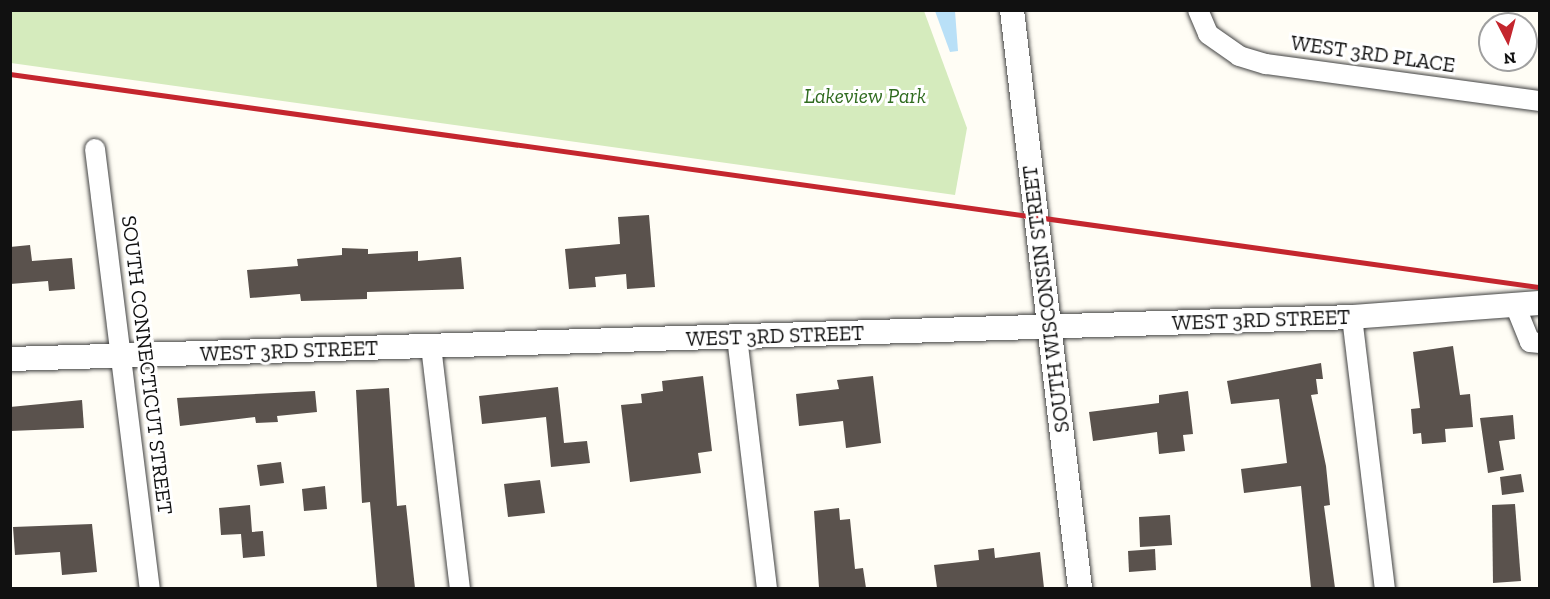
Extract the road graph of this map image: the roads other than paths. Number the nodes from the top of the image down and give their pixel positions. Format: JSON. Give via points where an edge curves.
{"nodes":[{"id":1,"x":1012,"y":10,"type":"edge"},
{"id":2,"x":1198,"y":10,"type":"edge"},
{"id":3,"x":1539,"y":101,"type":"edge"},
{"id":4,"x":95,"y":148,"type":"dead end"},
{"id":5,"x":1539,"y":303,"type":"edge"},
{"id":6,"x":1515,"y":305,"type":"junction"},
{"id":7,"x":1352,"y":317,"type":"junction"},
{"id":8,"x":1050,"y":327,"type":"junction"},
{"id":9,"x":737,"y":337,"type":"junction"},
{"id":10,"x":1539,"y":344,"type":"edge"},
{"id":11,"x":431,"y":346,"type":"junction"},
{"id":12,"x":123,"y":355,"type":"junction"},
{"id":13,"x":10,"y":359,"type":"edge"},
{"id":14,"x":150,"y":588,"type":"edge"},
{"id":15,"x":460,"y":588,"type":"edge"},
{"id":16,"x":767,"y":588,"type":"edge"},
{"id":17,"x":1080,"y":588,"type":"edge"},
{"id":18,"x":1384,"y":588,"type":"edge"}],
"edges":[{"from":1,"to":8,"type":"street","name":"SOUTH WISCONSIN STREET"},
{"from":2,"to":3,"type":"street","name":"WEST 3RD PLACE","via":[[1208,34],[1239,56],[1266,64]]},
{"from":4,"to":12,"type":"street","name":"SOUTH CONNECTICUT STREET"},
{"from":5,"to":6,"type":"street","name":"WEST 3RD STREET"},
{"from":6,"to":7,"type":"street","name":"WEST 3RD STREET"},
{"from":6,"to":10,"type":"street","via":[[1530,342]]},
{"from":7,"to":8,"type":"street","name":"WEST 3RD STREET"},
{"from":7,"to":18,"type":"street"},
{"from":8,"to":9,"type":"street","name":"WEST 3RD STREET"},
{"from":8,"to":17,"type":"street","name":"SOUTH WISCONSIN STREET"},
{"from":9,"to":11,"type":"street","name":"WEST 3RD STREET"},
{"from":9,"to":16,"type":"street"},
{"from":11,"to":12,"type":"street","name":"WEST 3RD STREET"},
{"from":11,"to":15,"type":"street"},
{"from":12,"to":13,"type":"street","name":"WEST 3RD STREET"},
{"from":12,"to":14,"type":"street","name":"SOUTH CONNECTICUT STREET"}]}
